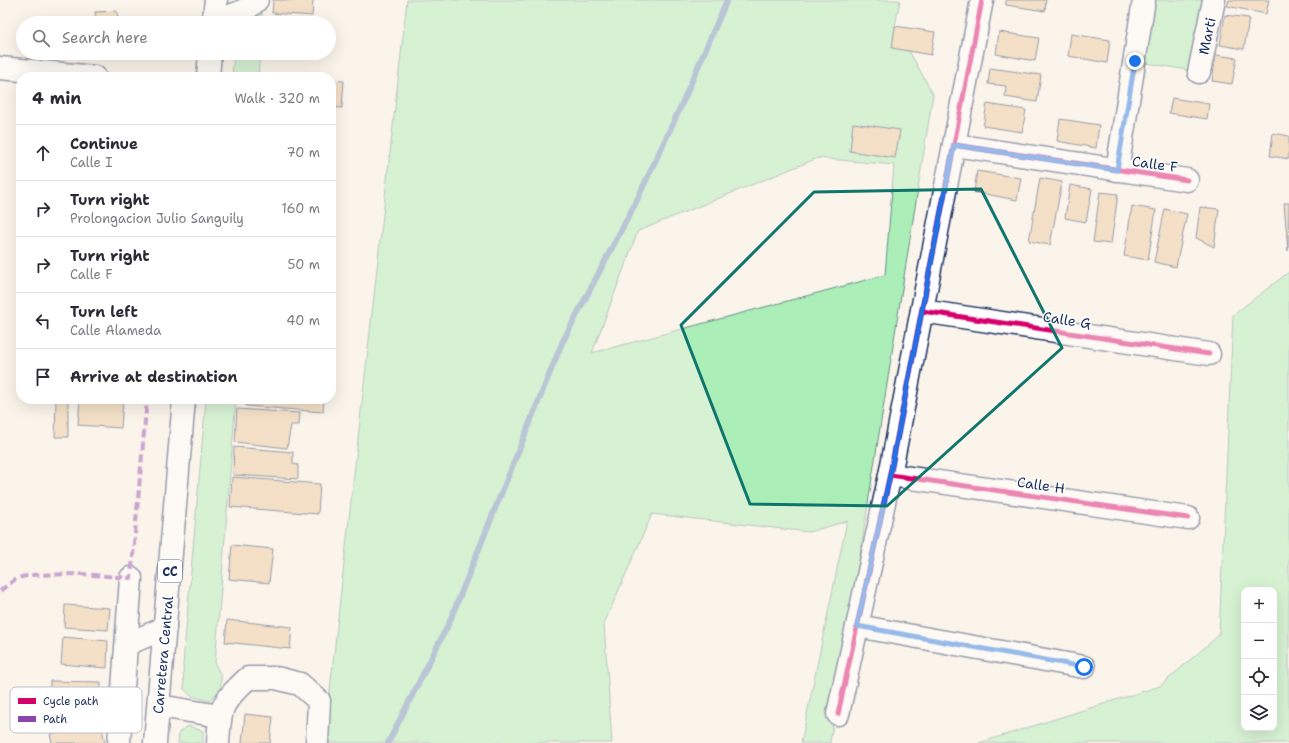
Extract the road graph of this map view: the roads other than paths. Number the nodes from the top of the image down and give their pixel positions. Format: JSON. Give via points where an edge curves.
{"nodes":[{"id":1,"x":257,"y":0,"type":"edge"},
{"id":2,"x":982,"y":0,"type":"edge"},
{"id":3,"x":1144,"y":0,"type":"edge"},
{"id":4,"x":1214,"y":0,"type":"edge"},
{"id":5,"x":214,"y":14,"type":"edge"},
{"id":6,"x":209,"y":60,"type":"edge"},
{"id":7,"x":0,"y":68,"type":"edge"},
{"id":8,"x":42,"y":72,"type":"edge"},
{"id":9,"x":208,"y":72,"type":"edge"},
{"id":10,"x":1200,"y":72,"type":"dead end"},
{"id":11,"x":954,"y":145,"type":"junction"},
{"id":12,"x":1117,"y":170,"type":"junction"},
{"id":13,"x":1187,"y":180,"type":"dead end"},
{"id":14,"x":922,"y":311,"type":"junction"},
{"id":15,"x":1209,"y":354,"type":"dead end"},
{"id":16,"x":184,"y":404,"type":"edge"},
{"id":17,"x":890,"y":475,"type":"junction"},
{"id":18,"x":1188,"y":518,"type":"dead end"},
{"id":19,"x":131,"y":578,"type":"dead end"},
{"id":20,"x":857,"y":626,"type":"junction"},
{"id":21,"x":165,"y":628,"type":"junction"},
{"id":22,"x":127,"y":644,"type":"junction"},
{"id":23,"x":1084,"y":667,"type":"dead end"},
{"id":24,"x":124,"y":687,"type":"edge"},
{"id":25,"x":158,"y":706,"type":"junction"},
{"id":26,"x":838,"y":714,"type":"dead end"},
{"id":27,"x":220,"y":716,"type":"junction"},
{"id":28,"x":120,"y":733,"type":"edge"},
{"id":29,"x":119,"y":743,"type":"edge"},
{"id":30,"x":155,"y":743,"type":"edge"},
{"id":31,"x":218,"y":743,"type":"edge"},
{"id":32,"x":317,"y":743,"type":"edge"}],
"edges":[{"from":1,"to":5,"type":"main road","via":[[240,13]]},
{"from":2,"to":11,"type":"main road"},
{"from":3,"to":12,"type":"main road"},
{"from":4,"to":10,"type":"main road","name":"Marti"},
{"from":6,"to":9,"type":"main road"},
{"from":7,"to":8,"type":"main road"},
{"from":11,"to":12,"type":"main road","name":"Calle F"},
{"from":11,"to":14,"type":"main road"},
{"from":12,"to":13,"type":"main road","name":"Calle F"},
{"from":14,"to":15,"type":"main road","name":"Calle G"},
{"from":14,"to":17,"type":"main road"},
{"from":16,"to":21,"type":"main road","name":"Carretera Central","number":"CC"},
{"from":17,"to":18,"type":"main road","name":"Calle H"},
{"from":17,"to":20,"type":"main road"},
{"from":19,"to":22,"type":"main road"},
{"from":20,"to":23,"type":"main road"},
{"from":20,"to":26,"type":"main road"},
{"from":21,"to":22,"type":"main road"},
{"from":21,"to":25,"type":"main road","name":"Carretera Central","number":"CC"},
{"from":22,"to":24,"type":"main road"},
{"from":25,"to":27,"type":"main road"},
{"from":25,"to":30,"type":"main road","name":"Carretera Central","number":"CC"},
{"from":27,"to":31,"type":"main road"},
{"from":27,"to":32,"type":"main road","via":[[228,696],[248,678],[276,678],[300,684],[319,701]]},
{"from":28,"to":29,"type":"main road"}]}
